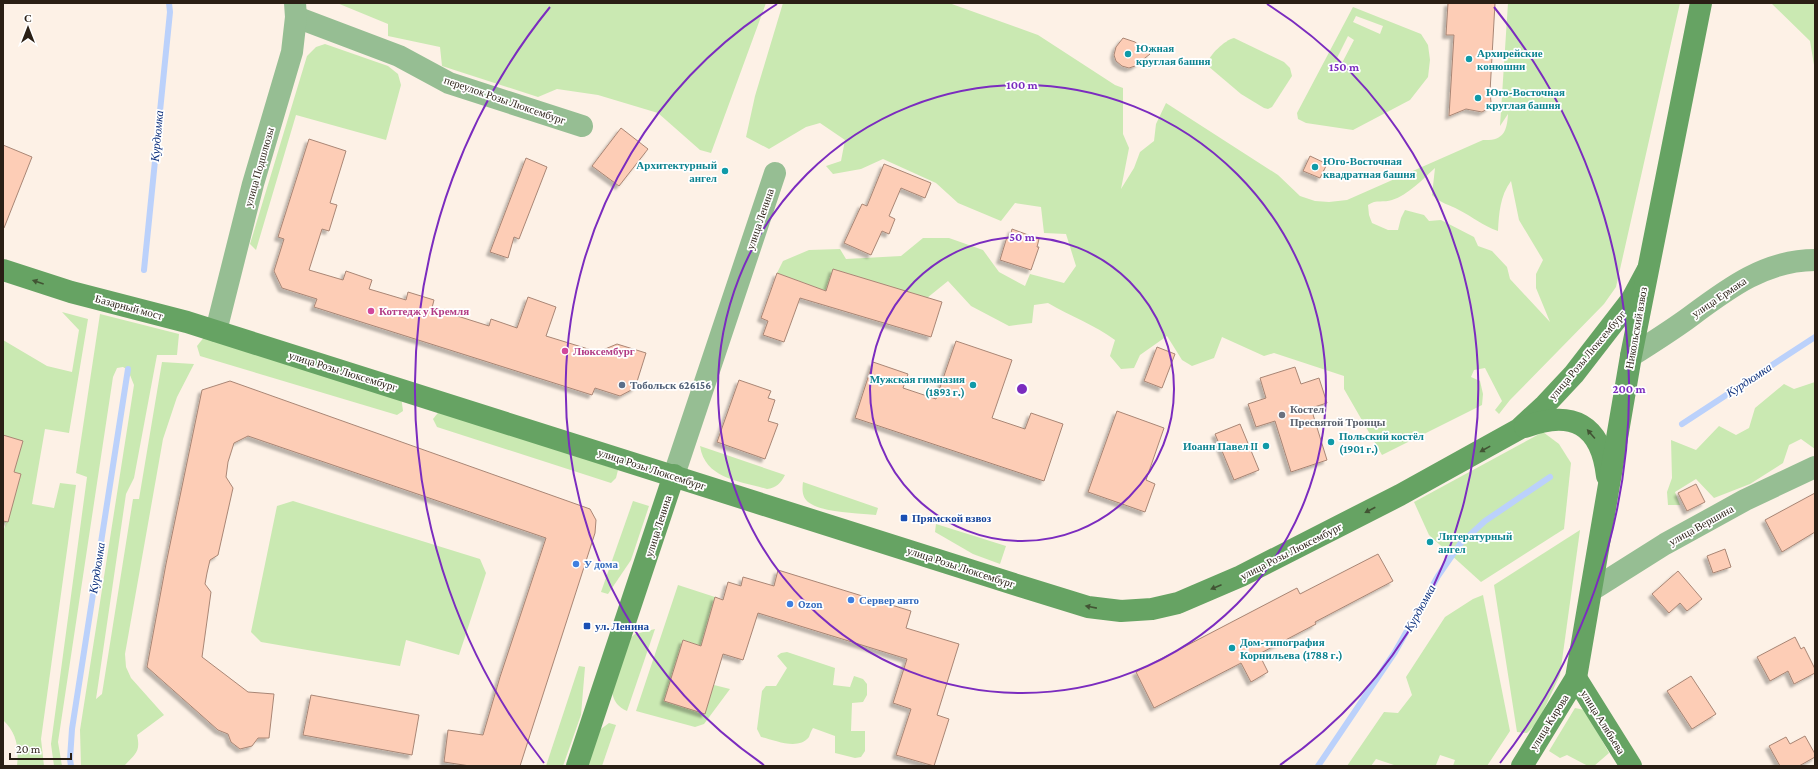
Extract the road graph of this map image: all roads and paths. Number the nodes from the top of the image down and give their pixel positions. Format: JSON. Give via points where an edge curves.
{"nodes":[{"id":1,"x":1701,"y":3,"type":"edge"},
{"id":2,"x":295,"y":10,"type":"edge"},
{"id":3,"x":582,"y":126,"type":"dead end"},
{"id":4,"x":775,"y":173,"type":"dead end"},
{"id":5,"x":1815,"y":260,"type":"edge"},
{"id":6,"x":4,"y":270,"type":"edge"},
{"id":7,"x":1647,"y":271,"type":"junction"},
{"id":8,"x":188,"y":322,"type":"joint"},
{"id":9,"x":216,"y":331,"type":"junction"},
{"id":10,"x":1631,"y":356,"type":"junction"},
{"id":11,"x":1518,"y":429,"type":"junction"},
{"id":12,"x":1815,"y":467,"type":"edge"},
{"id":13,"x":674,"y":475,"type":"junction"},
{"id":14,"x":1607,"y":497,"type":"junction"},
{"id":15,"x":1592,"y":590,"type":"junction"},
{"id":16,"x":1576,"y":678,"type":"junction"},
{"id":17,"x":577,"y":766,"type":"edge"},
{"id":18,"x":1522,"y":766,"type":"edge"},
{"id":19,"x":1631,"y":766,"type":"edge"}],
"edges":[{"from":1,"to":7,"type":"main road","name":"Никольский взвоз"},
{"from":2,"to":3,"type":"street","name":"переулок Розы Люксембург","via":[[399,56],[449,83]]},
{"from":2,"to":9,"type":"street","name":"улица Подшлюзы","via":[[292,52],[253,184]]},
{"from":4,"to":13,"type":"street","name":"улица Ленина"},
{"from":5,"to":10,"type":"street","name":"улица Ермака","via":[[1777,264],[1752,275],[1728,288],[1669,332]]},
{"from":8,"to":6,"type":"main road","name":"Базарный мост","one_way":true,"via":[[71,292]]},
{"from":7,"to":10,"type":"main road","name":"Никольский взвоз"},
{"from":7,"to":11,"type":"main road","name":"улица Розы Люксембург","via":[[1632,300],[1579,368],[1545,405]]},
{"from":8,"to":9,"type":"main road","name":"улица Розы Люксембург"},
{"from":9,"to":13,"type":"main road","name":"улица Розы Люксембург"},
{"from":10,"to":14,"type":"main road","name":"Никольский взвоз"},
{"from":11,"to":13,"type":"main road","name":"улица Розы Люксембург","one_way":true,"via":[[1400,495],[1242,576],[1178,603],[1152,609],[1121,611],[1088,607]]},
{"from":14,"to":11,"type":"main road","one_way":true,"via":[[1605,463],[1595,438],[1588,430],[1578,423],[1554,419]]},
{"from":12,"to":15,"type":"street","name":"улица Вершина","via":[[1745,500]]},
{"from":13,"to":17,"type":"main road","name":"улица Ленина"},
{"from":14,"to":15,"type":"main road","name":"Никольский взвоз"},
{"from":15,"to":16,"type":"main road","name":"Никольский взвоз"},
{"from":16,"to":18,"type":"main road","name":"улица Кирова"},
{"from":16,"to":19,"type":"main road","name":"улица Алябьева"}]}
